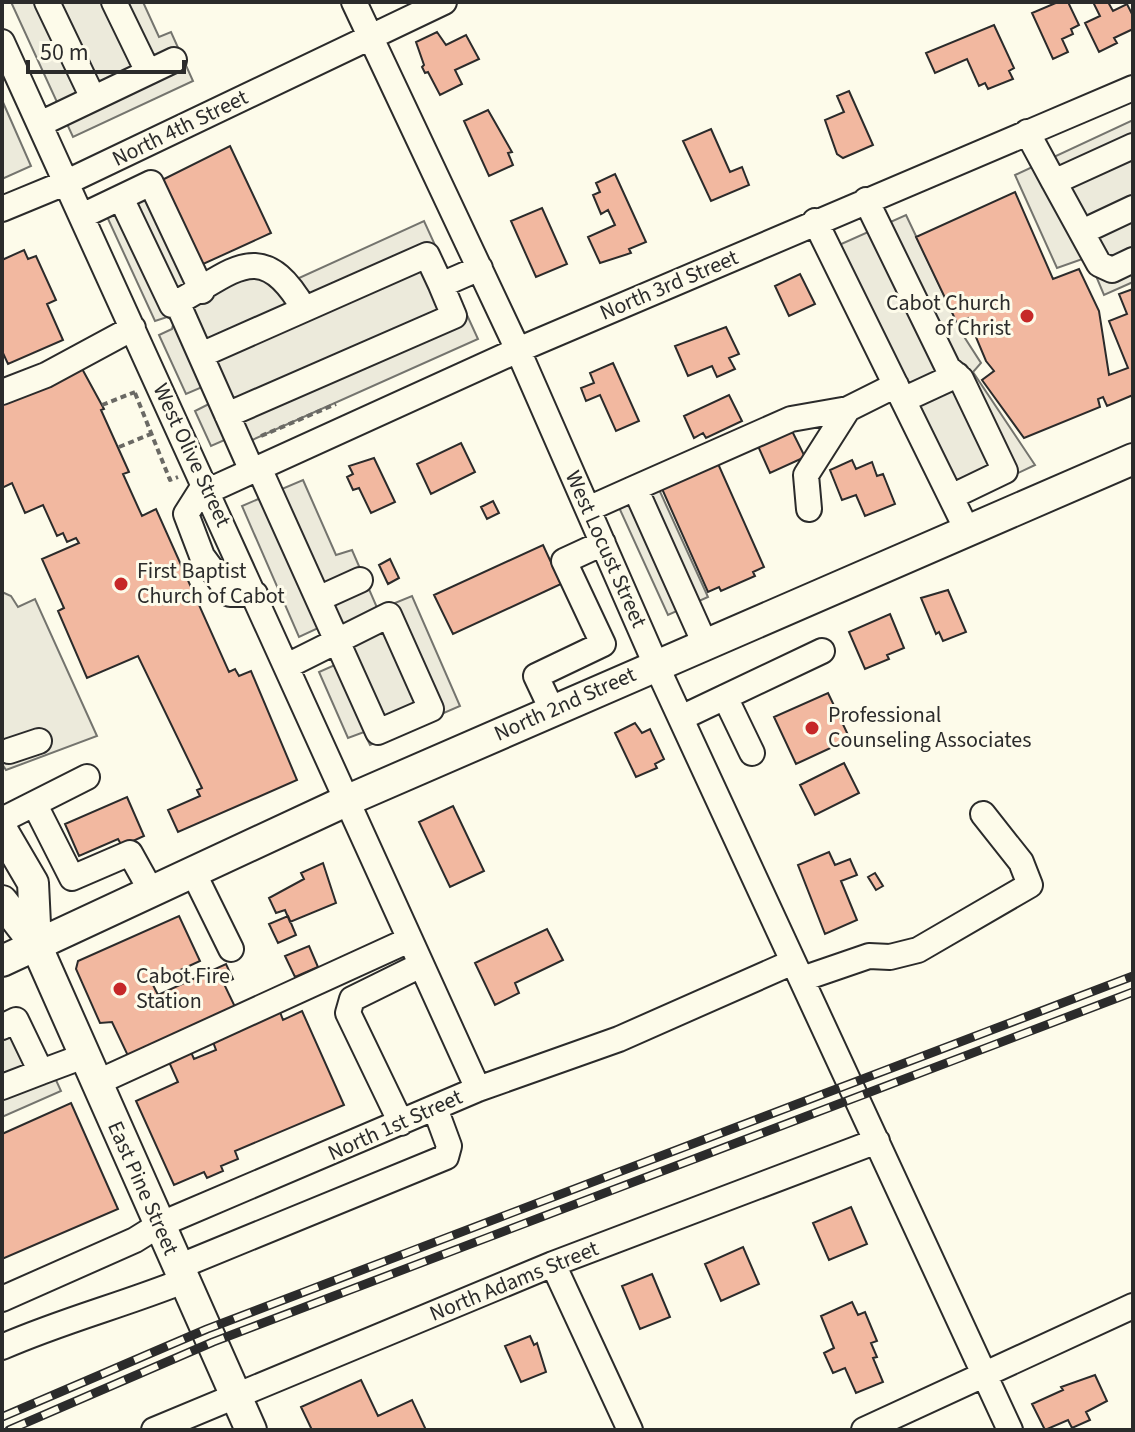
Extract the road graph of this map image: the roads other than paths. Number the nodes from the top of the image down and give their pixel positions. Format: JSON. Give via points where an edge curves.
{"nodes":[{"id":1,"x":47,"y":2,"type":"edge"},
{"id":2,"x":114,"y":2,"type":"edge"},
{"id":3,"x":354,"y":2,"type":"edge"},
{"id":4,"x":444,"y":2,"type":"edge"},
{"id":5,"x":370,"y":37,"type":"junction"},
{"id":6,"x":2,"y":42,"type":"edge"},
{"id":7,"x":174,"y":60,"type":"dead end"},
{"id":8,"x":148,"y":72,"type":"junction"},
{"id":9,"x":1133,"y":88,"type":"edge"},
{"id":10,"x":93,"y":98,"type":"junction"},
{"id":11,"x":40,"y":124,"type":"junction"},
{"id":12,"x":1027,"y":132,"type":"junction"},
{"id":13,"x":1133,"y":146,"type":"edge"},
{"id":14,"x":1054,"y":182,"type":"junction"},
{"id":15,"x":65,"y":183,"type":"junction"},
{"id":16,"x":121,"y":198,"type":"junction"},
{"id":17,"x":866,"y":200,"type":"junction"},
{"id":18,"x":4,"y":201,"type":"edge"},
{"id":19,"x":1133,"y":208,"type":"edge"},
{"id":20,"x":82,"y":216,"type":"junction"},
{"id":21,"x":815,"y":221,"type":"junction"},
{"id":22,"x":1082,"y":232,"type":"junction"},
{"id":23,"x":1133,"y":260,"type":"edge"},
{"id":24,"x":480,"y":268,"type":"junction"},
{"id":25,"x":441,"y":285,"type":"junction"},
{"id":26,"x":202,"y":291,"type":"junction"},
{"id":27,"x":177,"y":302,"type":"junction"},
{"id":28,"x":304,"y":309,"type":"junction"},
{"id":29,"x":133,"y":328,"type":"junction"},
{"id":30,"x":518,"y":350,"type":"junction"},
{"id":31,"x":201,"y":355,"type":"junction"},
{"id":32,"x":957,"y":375,"type":"junction"},
{"id":33,"x":2,"y":392,"type":"edge"},
{"id":34,"x":899,"y":392,"type":"junction"},
{"id":35,"x":848,"y":409,"type":"junction"},
{"id":36,"x":227,"y":415,"type":"junction"},
{"id":37,"x":1133,"y":459,"type":"edge"},
{"id":38,"x":256,"y":470,"type":"junction"},
{"id":39,"x":206,"y":488,"type":"junction"},
{"id":40,"x":635,"y":488,"type":"junction"},
{"id":41,"x":951,"y":497,"type":"junction"},
{"id":42,"x":588,"y":509,"type":"junction"},
{"id":43,"x":809,"y":509,"type":"dead end"},
{"id":44,"x":967,"y":530,"type":"junction"},
{"id":45,"x":603,"y":543,"type":"junction"},
{"id":46,"x":360,"y":580,"type":"dead end"},
{"id":47,"x":318,"y":599,"type":"junction"},
{"id":48,"x":338,"y":644,"type":"junction"},
{"id":49,"x":705,"y":644,"type":"junction"},
{"id":50,"x":822,"y":651,"type":"dead end"},
{"id":51,"x":656,"y":665,"type":"junction"},
{"id":52,"x":287,"y":666,"type":"junction"},
{"id":53,"x":725,"y":697,"type":"junction"},
{"id":54,"x":552,"y":710,"type":"junction"},
{"id":55,"x":681,"y":718,"type":"junction"},
{"id":56,"x":39,"y":741,"type":"dead end"},
{"id":57,"x":4,"y":747,"type":"edge"},
{"id":58,"x":752,"y":753,"type":"dead end"},
{"id":59,"x":87,"y":777,"type":"dead end"},
{"id":60,"x":348,"y":800,"type":"junction"},
{"id":61,"x":35,"y":805,"type":"junction"},
{"id":62,"x":983,"y":814,"type":"dead end"},
{"id":63,"x":2,"y":820,"type":"edge"},
{"id":64,"x":2,"y":830,"type":"edge"},
{"id":65,"x":192,"y":870,"type":"junction"},
{"id":66,"x":150,"y":889,"type":"junction"},
{"id":67,"x":2,"y":901,"type":"edge"},
{"id":68,"x":409,"y":940,"type":"junction"},
{"id":69,"x":36,"y":945,"type":"junction"},
{"id":70,"x":231,"y":949,"type":"dead end"},
{"id":71,"x":2,"y":961,"type":"edge"},
{"id":72,"x":421,"y":965,"type":"junction"},
{"id":73,"x":798,"y":971,"type":"junction"},
{"id":74,"x":2,"y":1027,"type":"edge"},
{"id":75,"x":90,"y":1069,"type":"junction"},
{"id":76,"x":41,"y":1072,"type":"junction"},
{"id":77,"x":2,"y":1087,"type":"edge"},
{"id":78,"x":478,"y":1089,"type":"junction"},
{"id":79,"x":435,"y":1108,"type":"junction"},
{"id":80,"x":401,"y":1123,"type":"junction"},
{"id":81,"x":877,"y":1141,"type":"junction"},
{"id":82,"x":159,"y":1225,"type":"junction"},
{"id":83,"x":553,"y":1264,"type":"junction"},
{"id":84,"x":181,"y":1274,"type":"junction"},
{"id":85,"x":2,"y":1299,"type":"edge"},
{"id":86,"x":1133,"y":1306,"type":"edge"},
{"id":87,"x":2,"y":1347,"type":"edge"},
{"id":88,"x":986,"y":1372,"type":"junction"},
{"id":89,"x":234,"y":1394,"type":"junction"},
{"id":90,"x":154,"y":1430,"type":"edge"},
{"id":91,"x":251,"y":1430,"type":"edge"},
{"id":92,"x":630,"y":1430,"type":"edge"},
{"id":93,"x":864,"y":1430,"type":"edge"},
{"id":94,"x":1010,"y":1430,"type":"edge"}],
"edges":[{"from":1,"to":10,"type":"street"},
{"from":2,"to":8,"type":"street"},
{"from":3,"to":5,"type":"street","name":"West Locust Street"},
{"from":4,"to":5,"type":"street","name":"North 4th Street"},
{"from":5,"to":15,"type":"street","name":"North 4th Street"},
{"from":5,"to":24,"type":"street","name":"West Locust Street"},
{"from":6,"to":11,"type":"street","name":"West Olive Street"},
{"from":7,"to":8,"type":"street"},
{"from":8,"to":10,"type":"street"},
{"from":9,"to":12,"type":"street","name":"North 3rd Street"},
{"from":10,"to":11,"type":"street"},
{"from":11,"to":15,"type":"street","name":"West Olive Street"},
{"from":12,"to":14,"type":"street"},
{"from":12,"to":17,"type":"street","name":"North 3rd Street"},
{"from":13,"to":14,"type":"street"},
{"from":14,"to":22,"type":"street"},
{"from":15,"to":18,"type":"street","name":"North 4th Street"},
{"from":15,"to":20,"type":"street","name":"West Olive Street"},
{"from":16,"to":20,"type":"street"},
{"from":16,"to":26,"type":"street","via":[[151,183]]},
{"from":16,"to":27,"type":"street","via":[[172,305]]},
{"from":17,"to":21,"type":"street","name":"North 3rd Street"},
{"from":17,"to":32,"type":"street","via":[[948,368]]},
{"from":19,"to":22,"type":"street"},
{"from":20,"to":29,"type":"street","name":"West Olive Street"},
{"from":21,"to":30,"type":"street","name":"North 3rd Street"},
{"from":21,"to":34,"type":"street"},
{"from":22,"to":23,"type":"street","via":[[1105,269]]},
{"from":24,"to":25,"type":"street"},
{"from":24,"to":30,"type":"street","name":"West Locust Street"},
{"from":25,"to":28,"type":"street","via":[[427,255]]},
{"from":25,"to":36,"type":"street","via":[[454,316]]},
{"from":26,"to":27,"type":"street"},
{"from":26,"to":28,"type":"street","via":[[217,291],[243,279],[251,268],[270,268],[280,273]]},
{"from":27,"to":31,"type":"street"},
{"from":28,"to":31,"type":"street"},
{"from":29,"to":33,"type":"street","via":[[46,375]]},
{"from":29,"to":39,"type":"street","name":"West Olive Street"},
{"from":30,"to":38,"type":"street","name":"North 3rd Street"},
{"from":30,"to":42,"type":"street","name":"West Locust Street"},
{"from":31,"to":36,"type":"street"},
{"from":32,"to":34,"type":"street"},
{"from":32,"to":41,"type":"street","via":[[1005,471]]},
{"from":34,"to":35,"type":"street"},
{"from":34,"to":41,"type":"street"},
{"from":35,"to":40,"type":"street","via":[[791,419]]},
{"from":35,"to":43,"type":"street","via":[[806,475]]},
{"from":36,"to":38,"type":"street"},
{"from":37,"to":44,"type":"main road","name":"North 2nd Street"},
{"from":38,"to":39,"type":"street","name":"North 3rd Street"},
{"from":38,"to":47,"type":"street"},
{"from":39,"to":52,"type":"street","via":[[186,514],[202,556],[230,594],[255,594]]},
{"from":40,"to":42,"type":"street"},
{"from":40,"to":49,"type":"street"},
{"from":41,"to":44,"type":"street"},
{"from":42,"to":45,"type":"street","name":"West Locust Street"},
{"from":44,"to":49,"type":"main road","name":"North 2nd Street"},
{"from":45,"to":51,"type":"street","name":"West Locust Street"},
{"from":45,"to":54,"type":"street","via":[[564,561],[603,644],[536,676]]},
{"from":46,"to":47,"type":"street"},
{"from":47,"to":48,"type":"street"},
{"from":48,"to":48,"type":"street","via":[[378,732],[431,709],[389,615]]},
{"from":48,"to":52,"type":"street"},
{"from":49,"to":51,"type":"main road","name":"North 2nd Street"},
{"from":50,"to":53,"type":"street"},
{"from":51,"to":54,"type":"main road","name":"North 2nd Street"},
{"from":51,"to":55,"type":"street","name":"West Locust Street"},
{"from":52,"to":60,"type":"street"},
{"from":53,"to":55,"type":"street"},
{"from":53,"to":58,"type":"street"},
{"from":54,"to":60,"type":"main road","name":"North 2nd Street"},
{"from":55,"to":73,"type":"street","name":"West Locust Street"},
{"from":56,"to":57,"type":"street"},
{"from":59,"to":61,"type":"street"},
{"from":60,"to":65,"type":"main road","name":"North 2nd Street"},
{"from":60,"to":68,"type":"street"},
{"from":61,"to":63,"type":"street"},
{"from":61,"to":66,"type":"street","via":[[72,878],[130,853]]},
{"from":62,"to":73,"type":"street","name":"North 1st Street","via":[[1021,862],[1030,885],[918,950]]},
{"from":64,"to":69,"type":"main road","via":[[33,883]]},
{"from":65,"to":66,"type":"main road","name":"North 2nd Street"},
{"from":65,"to":70,"type":"street"},
{"from":66,"to":69,"type":"main road","name":"North 2nd Street"},
{"from":67,"to":69,"type":"main road"},
{"from":68,"to":72,"type":"street"},
{"from":68,"to":75,"type":"street"},
{"from":69,"to":71,"type":"main road","name":"North 2nd Street"},
{"from":69,"to":75,"type":"main road","name":"East Pine Street"},
{"from":72,"to":78,"type":"street"},
{"from":72,"to":80,"type":"street","via":[[352,999],[348,1013]]},
{"from":73,"to":78,"type":"street","name":"North 1st Street"},
{"from":73,"to":81,"type":"street","name":"West Locust Street"},
{"from":74,"to":76,"type":"street","via":[[16,1020]]},
{"from":75,"to":76,"type":"street"},
{"from":75,"to":82,"type":"main road","name":"East Pine Street"},
{"from":76,"to":77,"type":"street"},
{"from":78,"to":79,"type":"street","name":"North 1st Street"},
{"from":79,"to":80,"type":"street","name":"North 1st Street"},
{"from":79,"to":84,"type":"street","via":[[449,1146],[446,1157]]},
{"from":80,"to":82,"type":"street","name":"North 1st Street"},
{"from":81,"to":83,"type":"street","name":"North Adams Street"},
{"from":81,"to":88,"type":"street","name":"West Locust Street"},
{"from":82,"to":84,"type":"main road","name":"East Pine Street"},
{"from":82,"to":85,"type":"street","name":"North 1st Street"},
{"from":83,"to":89,"type":"street","name":"North Adams Street"},
{"from":83,"to":92,"type":"street"},
{"from":84,"to":87,"type":"street","via":[[104,1310],[74,1316]]},
{"from":84,"to":89,"type":"main road","name":"East Pine Street"},
{"from":86,"to":88,"type":"street"},
{"from":88,"to":93,"type":"street"},
{"from":88,"to":94,"type":"street","name":"West Locust Street"},
{"from":89,"to":90,"type":"street","name":"North Adams Street"},
{"from":89,"to":91,"type":"main road","name":"East Pine Street"}]}
